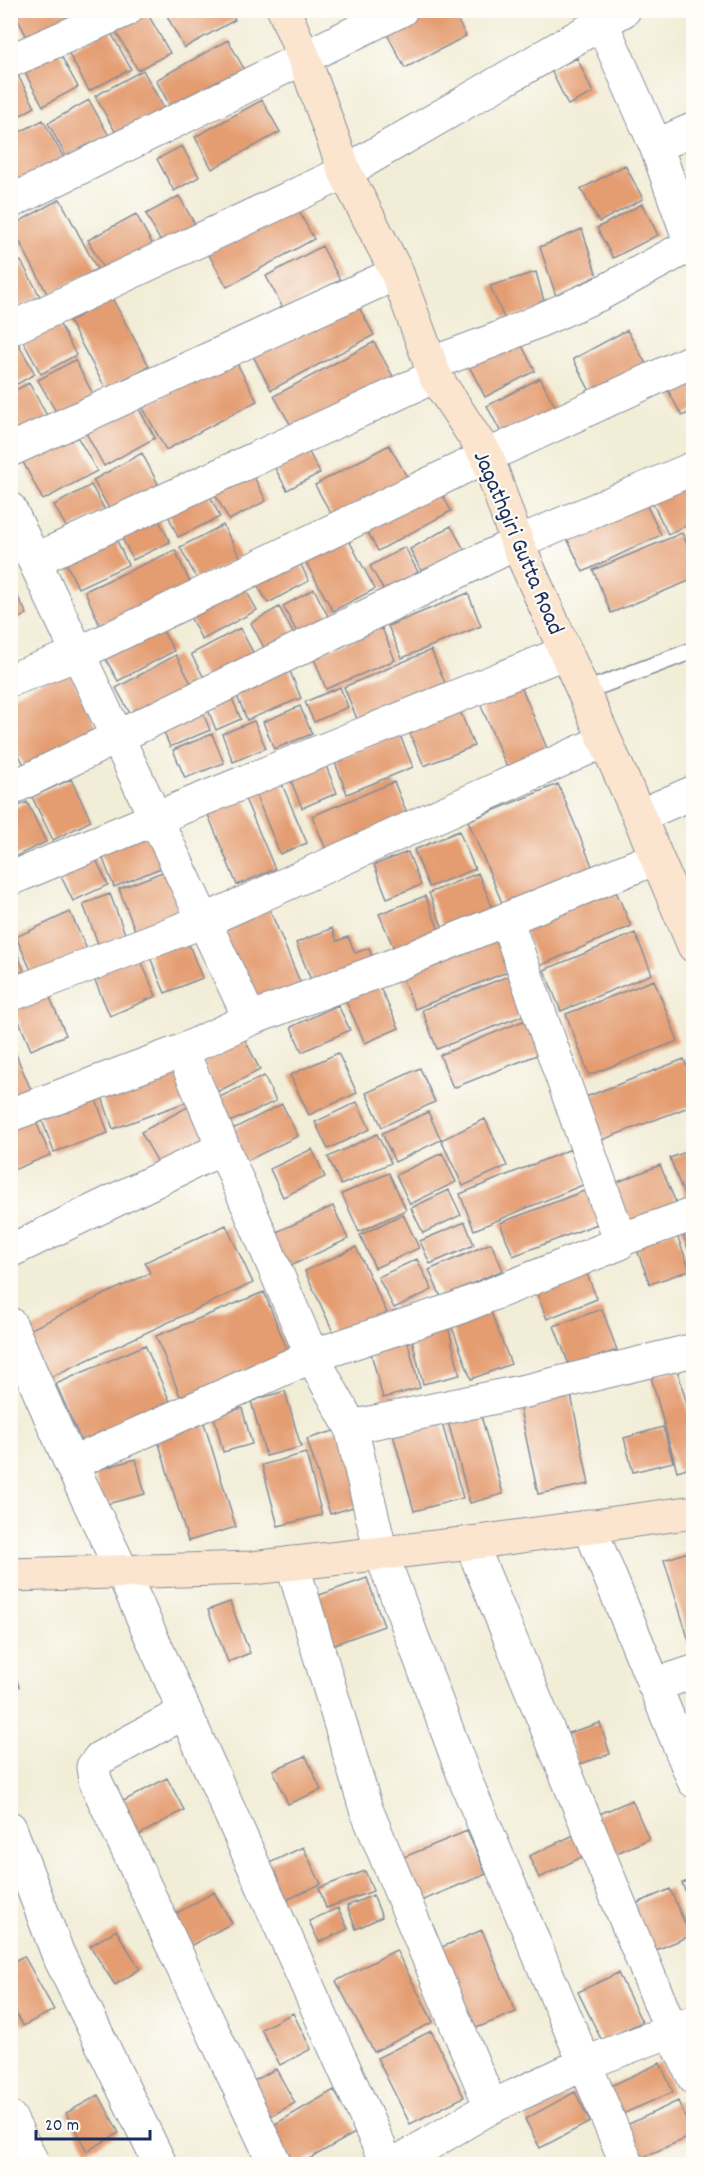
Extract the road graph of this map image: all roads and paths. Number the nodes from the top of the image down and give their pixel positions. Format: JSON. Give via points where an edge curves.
{"nodes":[{"id":1,"x":126,"y":10,"type":"edge"},
{"id":2,"x":284,"y":10,"type":"edge"},
{"id":3,"x":401,"y":10,"type":"edge"},
{"id":4,"x":607,"y":14,"type":"edge"},
{"id":5,"x":304,"y":58,"type":"junction"},
{"id":6,"x":10,"y":61,"type":"edge"},
{"id":7,"x":693,"y":129,"type":"edge"},
{"id":8,"x":656,"y":146,"type":"junction"},
{"id":9,"x":345,"y":172,"type":"junction"},
{"id":10,"x":10,"y":202,"type":"edge"},
{"id":11,"x":691,"y":243,"type":"edge"},
{"id":12,"x":397,"y":273,"type":"junction"},
{"id":13,"x":10,"y":329,"type":"edge"},
{"id":14,"x":693,"y":360,"type":"edge"},
{"id":15,"x":433,"y":370,"type":"junction"},
{"id":16,"x":10,"y":450,"type":"edge"},
{"id":17,"x":487,"y":456,"type":"junction"},
{"id":18,"x":693,"y":468,"type":"edge"},
{"id":19,"x":10,"y":509,"type":"edge"},
{"id":20,"x":517,"y":543,"type":"junction"},
{"id":21,"x":35,"y":561,"type":"junction"},
{"id":22,"x":693,"y":650,"type":"edge"},
{"id":23,"x":566,"y":652,"type":"junction"},
{"id":24,"x":78,"y":654,"type":"junction"},
{"id":25,"x":10,"y":680,"type":"edge"},
{"id":26,"x":583,"y":692,"type":"junction"},
{"id":27,"x":118,"y":738,"type":"junction"},
{"id":28,"x":604,"y":741,"type":"junction"},
{"id":29,"x":10,"y":789,"type":"edge"},
{"id":30,"x":693,"y":792,"type":"edge"},
{"id":31,"x":639,"y":816,"type":"junction"},
{"id":32,"x":156,"y":818,"type":"junction"},
{"id":33,"x":656,"y":858,"type":"junction"},
{"id":34,"x":10,"y":879,"type":"edge"},
{"id":35,"x":506,"y":918,"type":"junction"},
{"id":36,"x":204,"y":921,"type":"junction"},
{"id":37,"x":693,"y":942,"type":"edge"},
{"id":38,"x":10,"y":996,"type":"edge"},
{"id":39,"x":250,"y":1019,"type":"junction"},
{"id":40,"x":182,"y":1051,"type":"junction"},
{"id":41,"x":10,"y":1115,"type":"edge"},
{"id":42,"x":223,"y":1148,"type":"junction"},
{"id":43,"x":693,"y":1214,"type":"edge"},
{"id":44,"x":620,"y":1240,"type":"junction"},
{"id":45,"x":10,"y":1251,"type":"edge"},
{"id":46,"x":10,"y":1324,"type":"edge"},
{"id":47,"x":693,"y":1350,"type":"edge"},
{"id":48,"x":312,"y":1356,"type":"junction"},
{"id":49,"x":351,"y":1426,"type":"junction"},
{"id":50,"x":71,"y":1464,"type":"junction"},
{"id":51,"x":693,"y":1512,"type":"edge"},
{"id":52,"x":589,"y":1526,"type":"junction"},
{"id":53,"x":471,"y":1543,"type":"junction"},
{"id":54,"x":381,"y":1553,"type":"junction"},
{"id":55,"x":292,"y":1563,"type":"junction"},
{"id":56,"x":122,"y":1571,"type":"junction"},
{"id":57,"x":10,"y":1575,"type":"edge"},
{"id":58,"x":693,"y":1672,"type":"edge"},
{"id":59,"x":654,"y":1685,"type":"junction"},
{"id":60,"x":185,"y":1712,"type":"junction"},
{"id":61,"x":693,"y":1781,"type":"edge"},
{"id":62,"x":10,"y":1828,"type":"edge"},
{"id":63,"x":683,"y":2027,"type":"edge"},
{"id":64,"x":586,"y":2063,"type":"junction"},
{"id":65,"x":693,"y":2078,"type":"edge"},
{"id":66,"x":491,"y":2107,"type":"junction"},
{"id":67,"x":10,"y":2118,"type":"edge"},
{"id":68,"x":624,"y":2163,"type":"edge"},
{"id":69,"x":33,"y":2164,"type":"edge"},
{"id":70,"x":160,"y":2164,"type":"edge"},
{"id":71,"x":275,"y":2164,"type":"edge"},
{"id":72,"x":387,"y":2164,"type":"edge"},
{"id":73,"x":394,"y":2164,"type":"edge"}],
"edges":[{"from":1,"to":6,"type":"street"},
{"from":2,"to":5,"type":"street","name":"Jagathgiri Gutta Road"},
{"from":3,"to":5,"type":"street"},
{"from":4,"to":8,"type":"street"},
{"from":4,"to":9,"type":"street"},
{"from":5,"to":9,"type":"street","name":"Jagathgiri Gutta Road"},
{"from":5,"to":10,"type":"street"},
{"from":7,"to":8,"type":"street"},
{"from":8,"to":11,"type":"street"},
{"from":9,"to":12,"type":"street","name":"Jagathgiri Gutta Road"},
{"from":9,"to":13,"type":"street"},
{"from":11,"to":15,"type":"street","via":[[598,295]]},
{"from":12,"to":15,"type":"street","name":"Jagathgiri Gutta Road"},
{"from":12,"to":16,"type":"street"},
{"from":14,"to":17,"type":"street"},
{"from":15,"to":17,"type":"street","name":"Jagathgiri Gutta Road"},
{"from":15,"to":21,"type":"street"},
{"from":17,"to":20,"type":"street","name":"Jagathgiri Gutta Road"},
{"from":17,"to":24,"type":"street"},
{"from":18,"to":20,"type":"street"},
{"from":19,"to":21,"type":"street"},
{"from":20,"to":23,"type":"street","name":"Jagathgiri Gutta Road"},
{"from":20,"to":27,"type":"street"},
{"from":21,"to":24,"type":"street"},
{"from":22,"to":26,"type":"lane"},
{"from":23,"to":26,"type":"street","name":"Jagathgiri Gutta Road"},
{"from":23,"to":32,"type":"street"},
{"from":24,"to":25,"type":"street"},
{"from":24,"to":27,"type":"street"},
{"from":26,"to":28,"type":"street","name":"Jagathgiri Gutta Road"},
{"from":27,"to":29,"type":"street"},
{"from":27,"to":32,"type":"street"},
{"from":28,"to":31,"type":"street","name":"Jagathgiri Gutta Road"},
{"from":28,"to":36,"type":"street"},
{"from":30,"to":31,"type":"street"},
{"from":31,"to":33,"type":"street","name":"Jagathgiri Gutta Road"},
{"from":32,"to":34,"type":"street"},
{"from":32,"to":36,"type":"street"},
{"from":33,"to":35,"type":"street"},
{"from":33,"to":37,"type":"street","name":"Jagathgiri Gutta Road"},
{"from":35,"to":39,"type":"street"},
{"from":35,"to":44,"type":"street"},
{"from":36,"to":38,"type":"street"},
{"from":36,"to":39,"type":"street"},
{"from":39,"to":40,"type":"street"},
{"from":40,"to":41,"type":"street"},
{"from":40,"to":42,"type":"street"},
{"from":42,"to":45,"type":"street"},
{"from":42,"to":48,"type":"street"},
{"from":43,"to":44,"type":"street"},
{"from":44,"to":48,"type":"street","via":[[455,1309]]},
{"from":46,"to":50,"type":"street"},
{"from":47,"to":49,"type":"street","via":[[530,1390]]},
{"from":48,"to":49,"type":"street"},
{"from":48,"to":50,"type":"street"},
{"from":49,"to":54,"type":"street"},
{"from":50,"to":56,"type":"street"},
{"from":51,"to":52,"type":"street"},
{"from":52,"to":53,"type":"street"},
{"from":52,"to":59,"type":"street"},
{"from":53,"to":54,"type":"street"},
{"from":53,"to":63,"type":"street"},
{"from":54,"to":55,"type":"street"},
{"from":54,"to":64,"type":"street","via":[[467,1784]]},
{"from":55,"to":56,"type":"street","via":[[252,1568]]},
{"from":55,"to":66,"type":"street","via":[[366,1809]]},
{"from":56,"to":57,"type":"street"},
{"from":56,"to":60,"type":"street"},
{"from":58,"to":59,"type":"street"},
{"from":59,"to":61,"type":"street"},
{"from":60,"to":71,"type":"street","via":[[100,1758],[93,1767],[95,1780]]},
{"from":60,"to":72,"type":"street"},
{"from":62,"to":70,"type":"street","via":[[58,1954]]},
{"from":63,"to":64,"type":"street"},
{"from":63,"to":65,"type":"street"},
{"from":64,"to":66,"type":"street"},
{"from":64,"to":68,"type":"street"},
{"from":66,"to":73,"type":"street"},
{"from":67,"to":69,"type":"street"}]}
